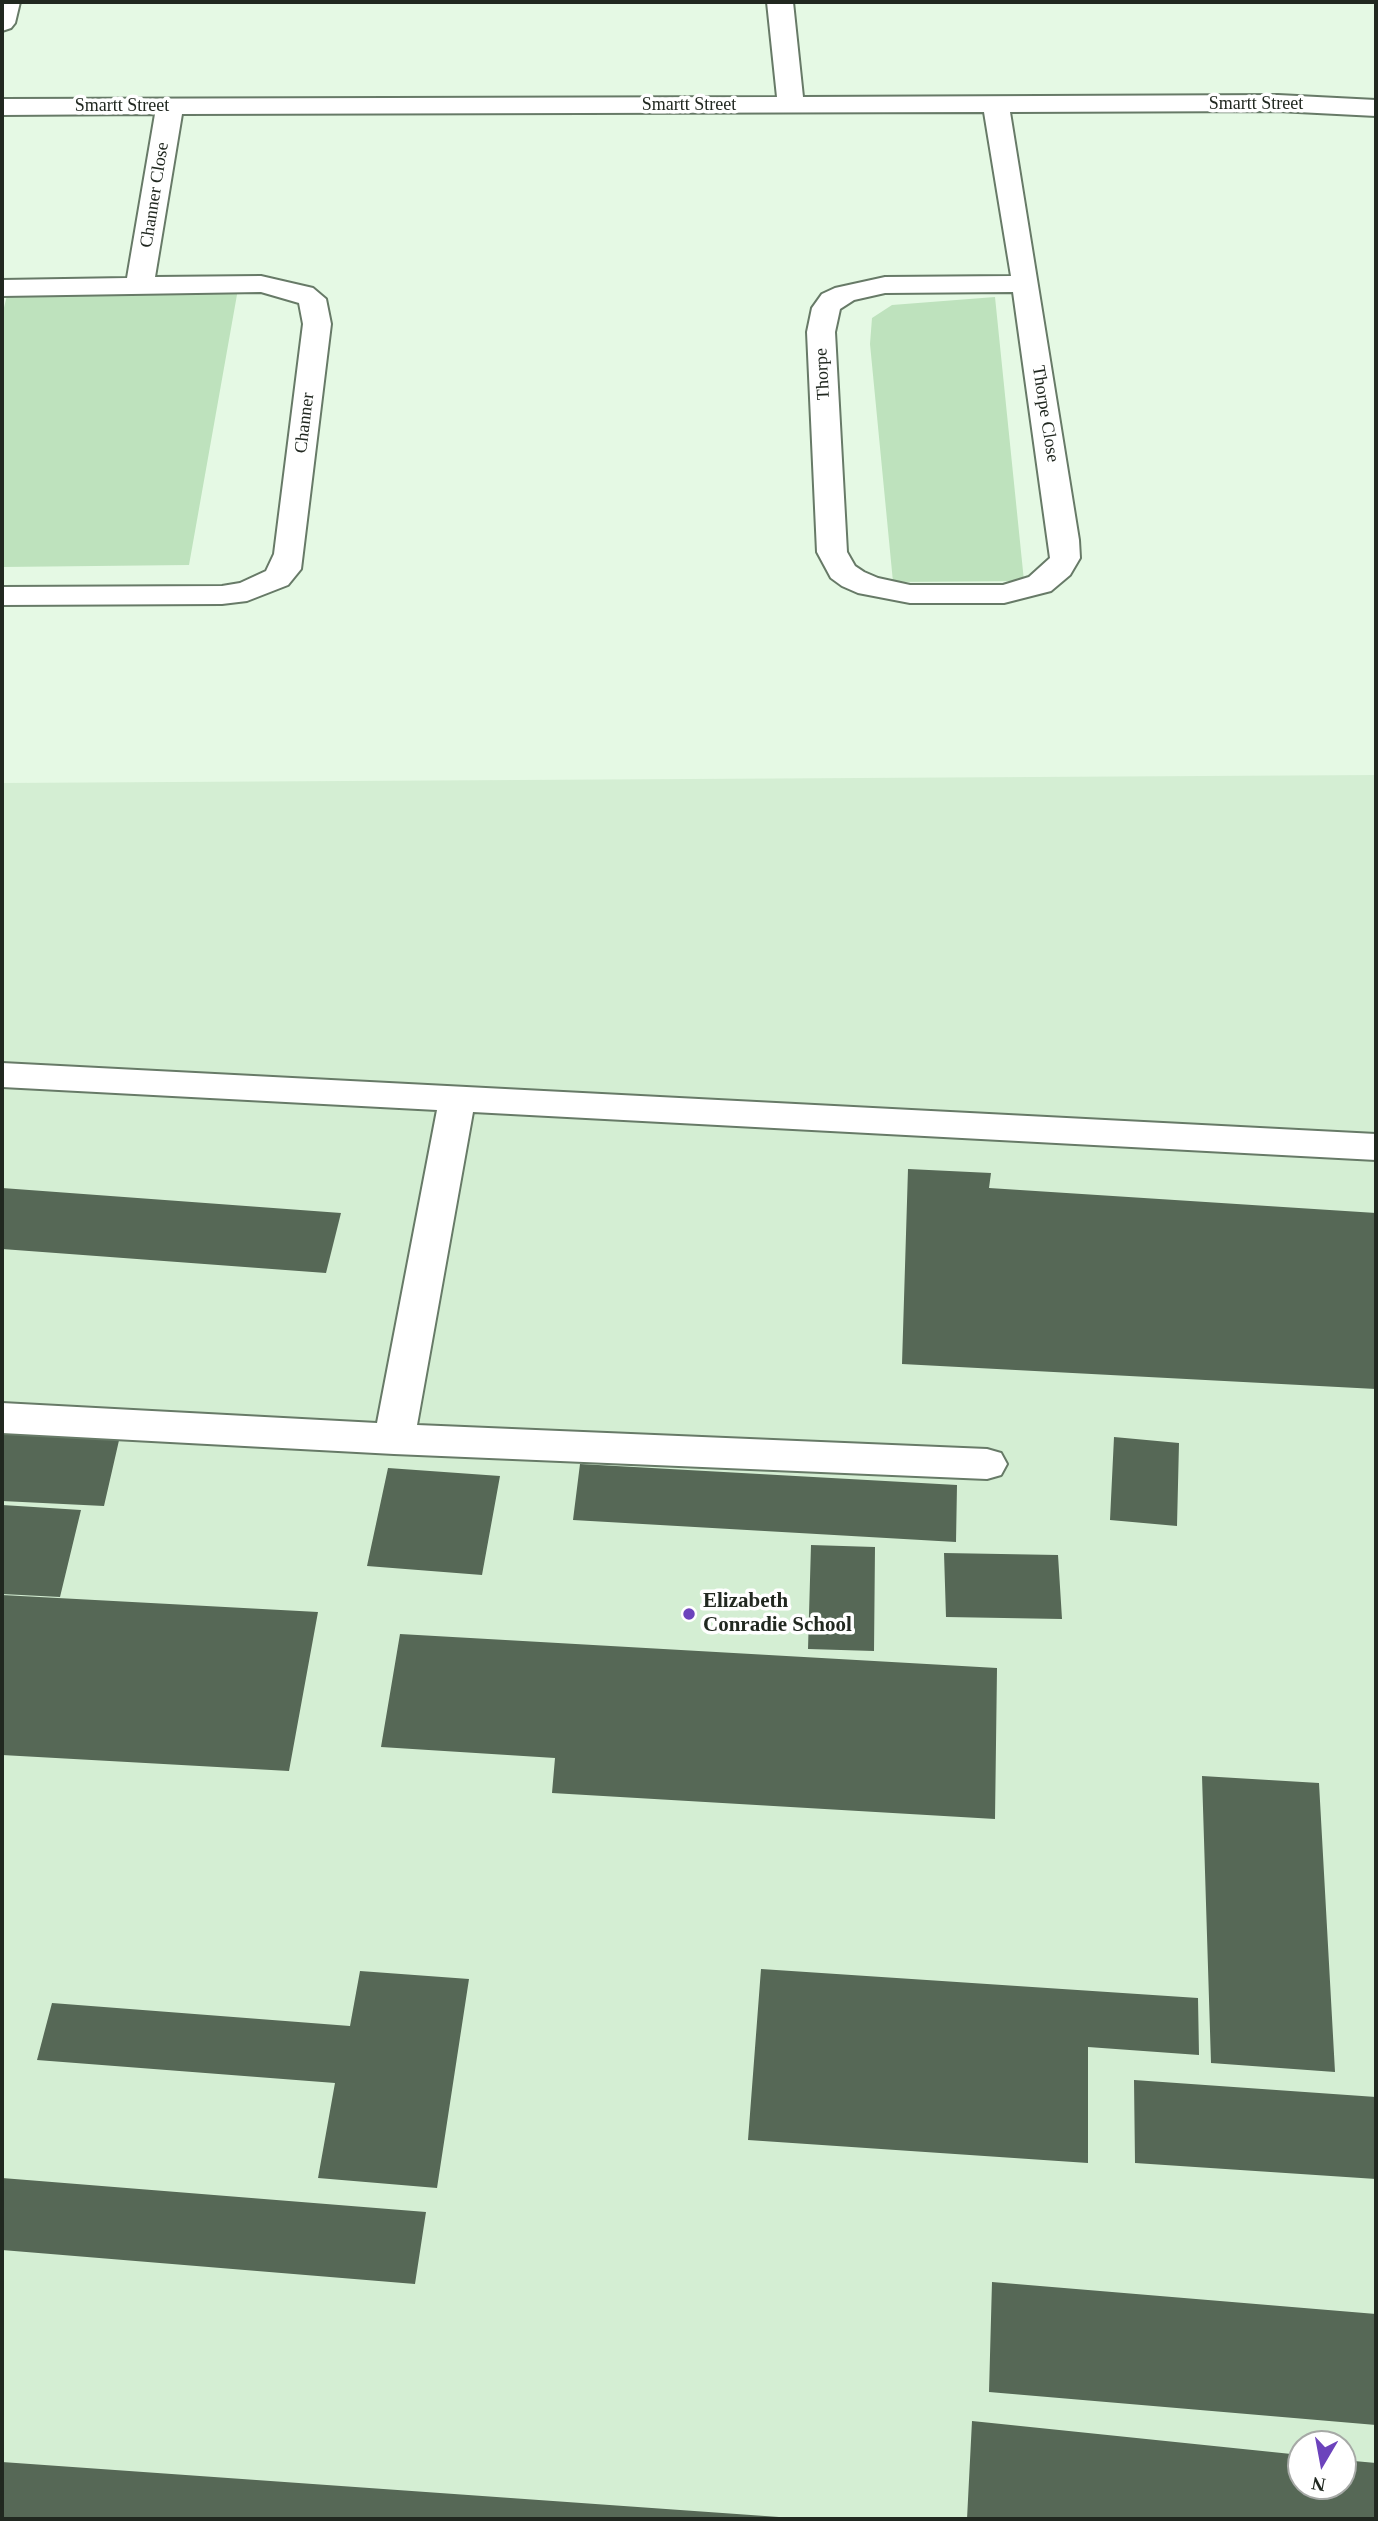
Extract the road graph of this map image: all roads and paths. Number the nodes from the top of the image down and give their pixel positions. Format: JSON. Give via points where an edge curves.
{"nodes":[{"id":1,"x":7,"y":2,"type":"edge"},
{"id":2,"x":780,"y":2,"type":"edge"},
{"id":3,"x":2,"y":23,"type":"edge"},
{"id":4,"x":791,"y":105,"type":"junction"},
{"id":5,"x":996,"y":105,"type":"junction"},
{"id":6,"x":170,"y":106,"type":"junction"},
{"id":7,"x":2,"y":107,"type":"edge"},
{"id":8,"x":1376,"y":108,"type":"edge"},
{"id":9,"x":140,"y":284,"type":"junction"},
{"id":10,"x":1026,"y":284,"type":"junction"},
{"id":11,"x":2,"y":289,"type":"edge"},
{"id":12,"x":910,"y":594,"type":"joint"},
{"id":13,"x":2,"y":596,"type":"edge"},
{"id":14,"x":2,"y":1075,"type":"edge"},
{"id":15,"x":457,"y":1100,"type":"junction"},
{"id":16,"x":1376,"y":1147,"type":"edge"},
{"id":17,"x":2,"y":1418,"type":"edge"},
{"id":18,"x":394,"y":1439,"type":"junction"},
{"id":19,"x":987,"y":1464,"type":"dead end"}],
"edges":[{"from":1,"to":3,"type":"street"},
{"from":2,"to":4,"type":"street"},
{"from":4,"to":5,"type":"street","name":"Smartt Street"},
{"from":4,"to":6,"type":"street","name":"Smartt Street"},
{"from":5,"to":8,"type":"street","name":"Smartt Street","via":[[1316,103]]},
{"from":5,"to":10,"type":"street","name":"Thorpe Close"},
{"from":6,"to":7,"type":"street","name":"Smartt Street"},
{"from":6,"to":9,"type":"street","name":"Channer Close"},
{"from":9,"to":11,"type":"street","name":"Channer"},
{"from":9,"to":13,"type":"street","name":"Channer","via":[[261,284],[312,299],[317,324],[285,569],[277,578],[247,592],[185,597]]},
{"from":10,"to":12,"type":"street","name":"Thorpe Close","via":[[1065,558],[1052,575],[1023,591]]},
{"from":10,"to":12,"type":"street","name":"Thorpe","via":[[885,285],[845,294],[826,308],[821,332],[834,561],[853,579],[869,586]]},
{"from":14,"to":15,"type":"street"},
{"from":15,"to":16,"type":"street"},
{"from":15,"to":18,"type":"street"},
{"from":17,"to":18,"type":"street"},
{"from":18,"to":19,"type":"street"}]}
